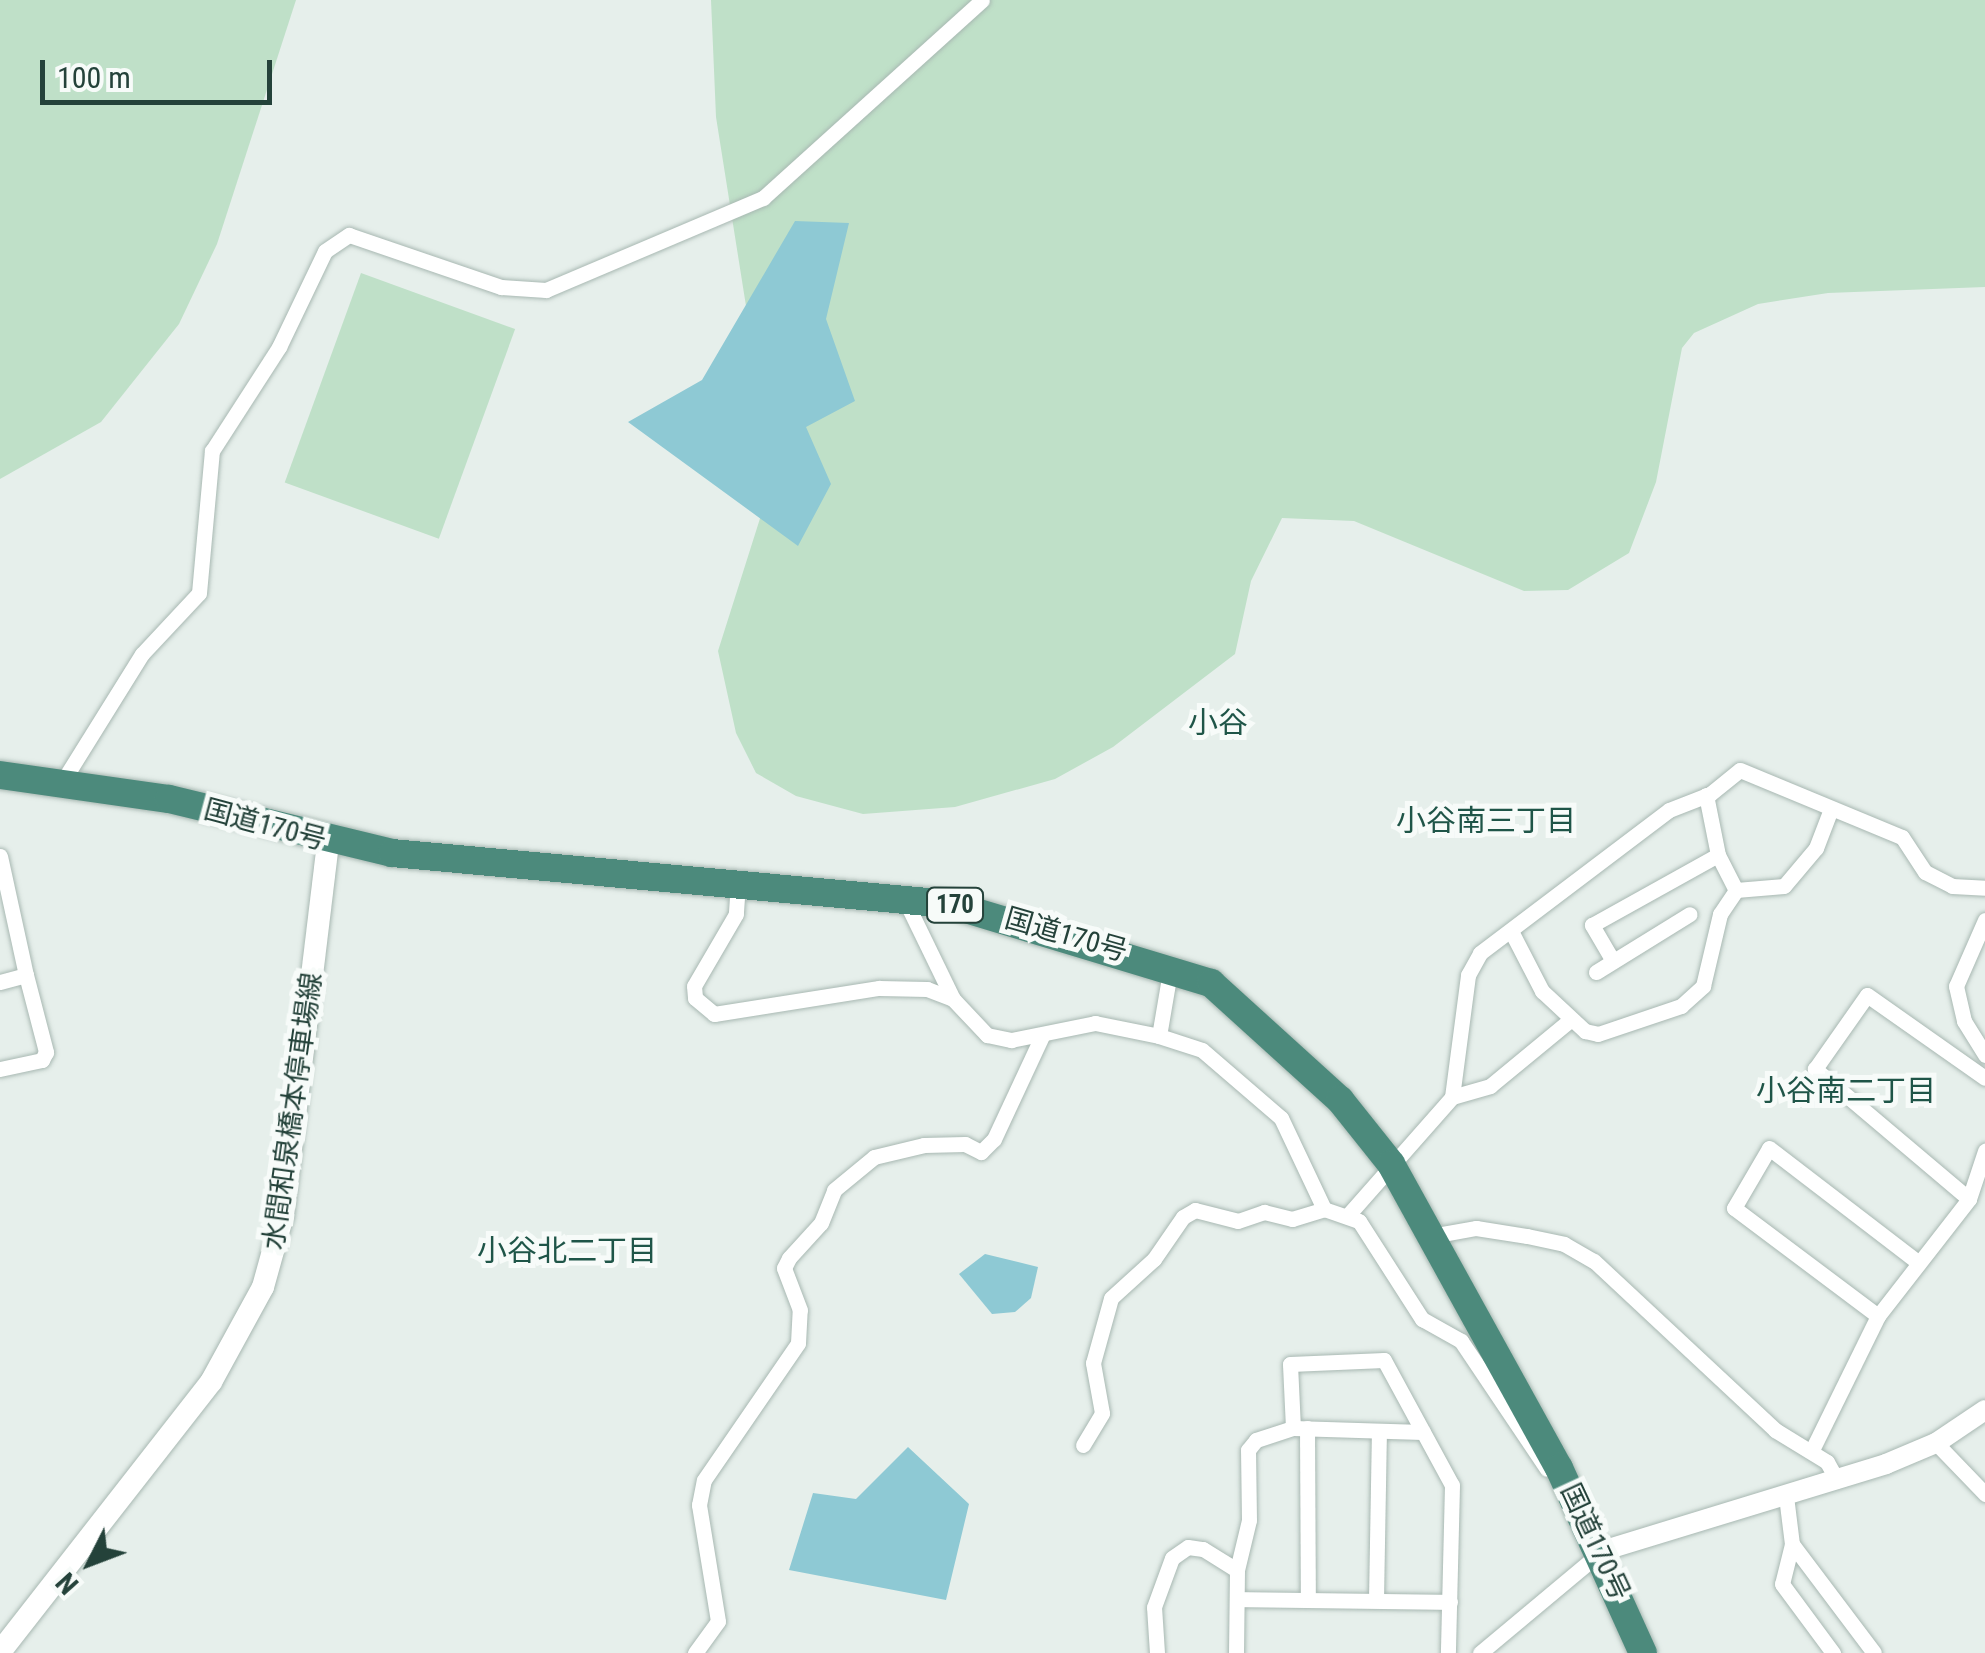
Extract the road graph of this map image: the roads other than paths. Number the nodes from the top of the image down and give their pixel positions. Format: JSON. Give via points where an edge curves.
{"nodes":[{"id":1,"x":982,"y":0,"type":"edge"},
{"id":2,"x":0,"y":775,"type":"edge"},
{"id":3,"x":61,"y":784,"type":"junction"},
{"id":4,"x":1706,"y":795,"type":"junction"},
{"id":5,"x":1830,"y":809,"type":"junction"},
{"id":6,"x":328,"y":842,"type":"junction"},
{"id":7,"x":1718,"y":855,"type":"junction"},
{"id":8,"x":0,"y":856,"type":"edge"},
{"id":9,"x":738,"y":883,"type":"junction"},
{"id":10,"x":1985,"y":888,"type":"edge"},
{"id":11,"x":1736,"y":890,"type":"junction"},
{"id":12,"x":904,"y":898,"type":"junction"},
{"id":13,"x":1690,"y":914,"type":"dead end"},
{"id":14,"x":1985,"y":920,"type":"edge"},
{"id":15,"x":1511,"y":931,"type":"junction"},
{"id":16,"x":1613,"y":961,"type":"junction"},
{"id":17,"x":1171,"y":966,"type":"junction"},
{"id":18,"x":1596,"y":972,"type":"dead end"},
{"id":19,"x":26,"y":975,"type":"junction"},
{"id":20,"x":0,"y":982,"type":"edge"},
{"id":21,"x":953,"y":999,"type":"junction"},
{"id":22,"x":1570,"y":1020,"type":"junction"},
{"id":23,"x":1042,"y":1036,"type":"junction"},
{"id":24,"x":1159,"y":1036,"type":"junction"},
{"id":25,"x":1985,"y":1054,"type":"edge"},
{"id":26,"x":0,"y":1069,"type":"edge"},
{"id":27,"x":1985,"y":1078,"type":"edge"},
{"id":28,"x":1452,"y":1097,"type":"junction"},
{"id":29,"x":1985,"y":1150,"type":"edge"},
{"id":30,"x":1391,"y":1164,"type":"junction"},
{"id":31,"x":1969,"y":1199,"type":"junction"},
{"id":32,"x":1324,"y":1210,"type":"junction"},
{"id":33,"x":1349,"y":1214,"type":"junction"},
{"id":34,"x":1432,"y":1236,"type":"junction"},
{"id":35,"x":1919,"y":1263,"type":"junction"},
{"id":36,"x":1878,"y":1316,"type":"junction"},
{"id":37,"x":1985,"y":1410,"type":"edge"},
{"id":38,"x":1300,"y":1428,"type":"junction"},
{"id":39,"x":1379,"y":1431,"type":"junction"},
{"id":40,"x":1423,"y":1432,"type":"junction"},
{"id":41,"x":1936,"y":1443,"type":"junction"},
{"id":42,"x":1084,"y":1446,"type":"dead end"},
{"id":43,"x":1812,"y":1450,"type":"junction"},
{"id":44,"x":1559,"y":1468,"type":"junction"},
{"id":45,"x":1837,"y":1480,"type":"junction"},
{"id":46,"x":1985,"y":1494,"type":"edge"},
{"id":47,"x":1786,"y":1496,"type":"junction"},
{"id":48,"x":1792,"y":1544,"type":"junction"},
{"id":49,"x":1602,"y":1551,"type":"junction"},
{"id":50,"x":1236,"y":1570,"type":"junction"},
{"id":51,"x":1237,"y":1599,"type":"junction"},
{"id":52,"x":1308,"y":1600,"type":"junction"},
{"id":53,"x":1376,"y":1600,"type":"junction"},
{"id":54,"x":1450,"y":1602,"type":"junction"},
{"id":55,"x":0,"y":1652,"type":"edge"},
{"id":56,"x":694,"y":1653,"type":"edge"},
{"id":57,"x":1157,"y":1653,"type":"edge"},
{"id":58,"x":1236,"y":1653,"type":"edge"},
{"id":59,"x":1448,"y":1653,"type":"edge"},
{"id":60,"x":1480,"y":1653,"type":"edge"},
{"id":61,"x":1642,"y":1653,"type":"edge"},
{"id":62,"x":1834,"y":1653,"type":"edge"},
{"id":63,"x":1874,"y":1653,"type":"edge"}],
"edges":[{"from":1,"to":3,"type":"street","via":[[763,198],[546,290],[501,287],[348,235],[325,251],[279,347],[212,451],[199,593],[142,654]]},
{"from":2,"to":3,"type":"highway","name":"国道170号","number":"170"},
{"from":3,"to":6,"type":"highway","name":"国道170号","number":"170","via":[[170,799]]},
{"from":4,"to":5,"type":"street","via":[[1740,770]]},
{"from":4,"to":7,"type":"street"},
{"from":4,"to":15,"type":"street","via":[[1669,810],[1536,904]]},
{"from":5,"to":10,"type":"street","via":[[1902,837],[1925,872],[1952,886]]},
{"from":5,"to":11,"type":"street","via":[[1816,848],[1784,886]]},
{"from":6,"to":9,"type":"highway","name":"国道170号","number":"170"},
{"from":6,"to":55,"type":"main road","name":"水間和泉橋本停車場線","via":[[282,1215],[258,1299],[211,1382]]},
{"from":7,"to":11,"type":"street"},
{"from":7,"to":16,"type":"street","via":[[1592,926]]},
{"from":8,"to":19,"type":"street"},
{"from":9,"to":12,"type":"highway","name":"国道170号","number":"170"},
{"from":9,"to":21,"type":"street","via":[[736,914],[694,986],[696,998],[714,1014],[879,988],[927,988]]},
{"from":11,"to":22,"type":"street","via":[[1720,914],[1703,986],[1682,1006],[1598,1034]]},
{"from":12,"to":17,"type":"highway","name":"国道170号","number":"170","via":[[998,915]]},
{"from":12,"to":21,"type":"street"},
{"from":13,"to":16,"type":"street"},
{"from":14,"to":25,"type":"street","via":[[1956,986],[1964,1020]]},
{"from":15,"to":22,"type":"street","via":[[1542,991]]},
{"from":15,"to":28,"type":"street","via":[[1480,953],[1468,974]]},
{"from":16,"to":18,"type":"street"},
{"from":17,"to":24,"type":"street"},
{"from":17,"to":30,"type":"highway","name":"国道170号","number":"170","via":[[1211,982],[1240,1005],[1340,1100]]},
{"from":19,"to":20,"type":"street"},
{"from":19,"to":26,"type":"street","via":[[46,1052],[42,1060]]},
{"from":21,"to":23,"type":"street","via":[[987,1034]]},
{"from":22,"to":28,"type":"street","via":[[1490,1086]]},
{"from":23,"to":24,"type":"street","via":[[1095,1023]]},
{"from":23,"to":56,"type":"street","via":[[994,1140],[981,1152],[965,1144],[924,1145],[874,1157],[834,1190],[821,1223],[789,1258],[784,1268],[800,1310],[798,1344],[704,1480],[699,1505],[718,1621]]},
{"from":24,"to":32,"type":"street","via":[[1202,1050],[1281,1118]]},
{"from":27,"to":31,"type":"street","via":[[1867,995],[1815,1069]]},
{"from":28,"to":30,"type":"street"},
{"from":29,"to":31,"type":"street"},
{"from":30,"to":33,"type":"street"},
{"from":30,"to":34,"type":"highway","name":"国道170号","number":"170"},
{"from":31,"to":35,"type":"street"},
{"from":32,"to":33,"type":"street"},
{"from":32,"to":42,"type":"street","via":[[1292,1219],[1264,1212],[1238,1221],[1194,1210],[1183,1217],[1154,1259],[1112,1298],[1092,1363],[1102,1413]]},
{"from":33,"to":44,"type":"street","via":[[1422,1319],[1461,1341],[1549,1472]]},
{"from":34,"to":43,"type":"street","via":[[1476,1228],[1564,1244],[1594,1262],[1774,1430]]},
{"from":34,"to":44,"type":"highway","name":"国道170号","number":"170"},
{"from":35,"to":36,"type":"street"},
{"from":35,"to":36,"type":"street","via":[[1769,1148],[1734,1208]]},
{"from":36,"to":43,"type":"street"},
{"from":37,"to":41,"type":"street"},
{"from":38,"to":39,"type":"street"},
{"from":38,"to":40,"type":"street","via":[[1290,1364],[1346,1358],[1384,1360]]},
{"from":38,"to":50,"type":"street","via":[[1274,1430],[1248,1450],[1249,1520]]},
{"from":38,"to":52,"type":"street"},
{"from":39,"to":40,"type":"street"},
{"from":39,"to":53,"type":"street"},
{"from":40,"to":54,"type":"street","via":[[1452,1485]]},
{"from":41,"to":45,"type":"street"},
{"from":41,"to":46,"type":"street"},
{"from":43,"to":45,"type":"street"},
{"from":44,"to":49,"type":"highway","name":"国道170号","number":"170"},
{"from":45,"to":47,"type":"street"},
{"from":47,"to":48,"type":"street"},
{"from":47,"to":49,"type":"street"},
{"from":48,"to":62,"type":"street","via":[[1782,1584]]},
{"from":48,"to":63,"type":"street"},
{"from":49,"to":60,"type":"street"},
{"from":49,"to":61,"type":"highway","name":"国道170号","number":"170"},
{"from":50,"to":51,"type":"street"},
{"from":50,"to":57,"type":"street","via":[[1202,1548],[1188,1546],[1172,1558],[1154,1607]]},
{"from":51,"to":52,"type":"street"},
{"from":51,"to":58,"type":"street"},
{"from":52,"to":53,"type":"street"},
{"from":53,"to":54,"type":"street"},
{"from":54,"to":59,"type":"street"}]}
